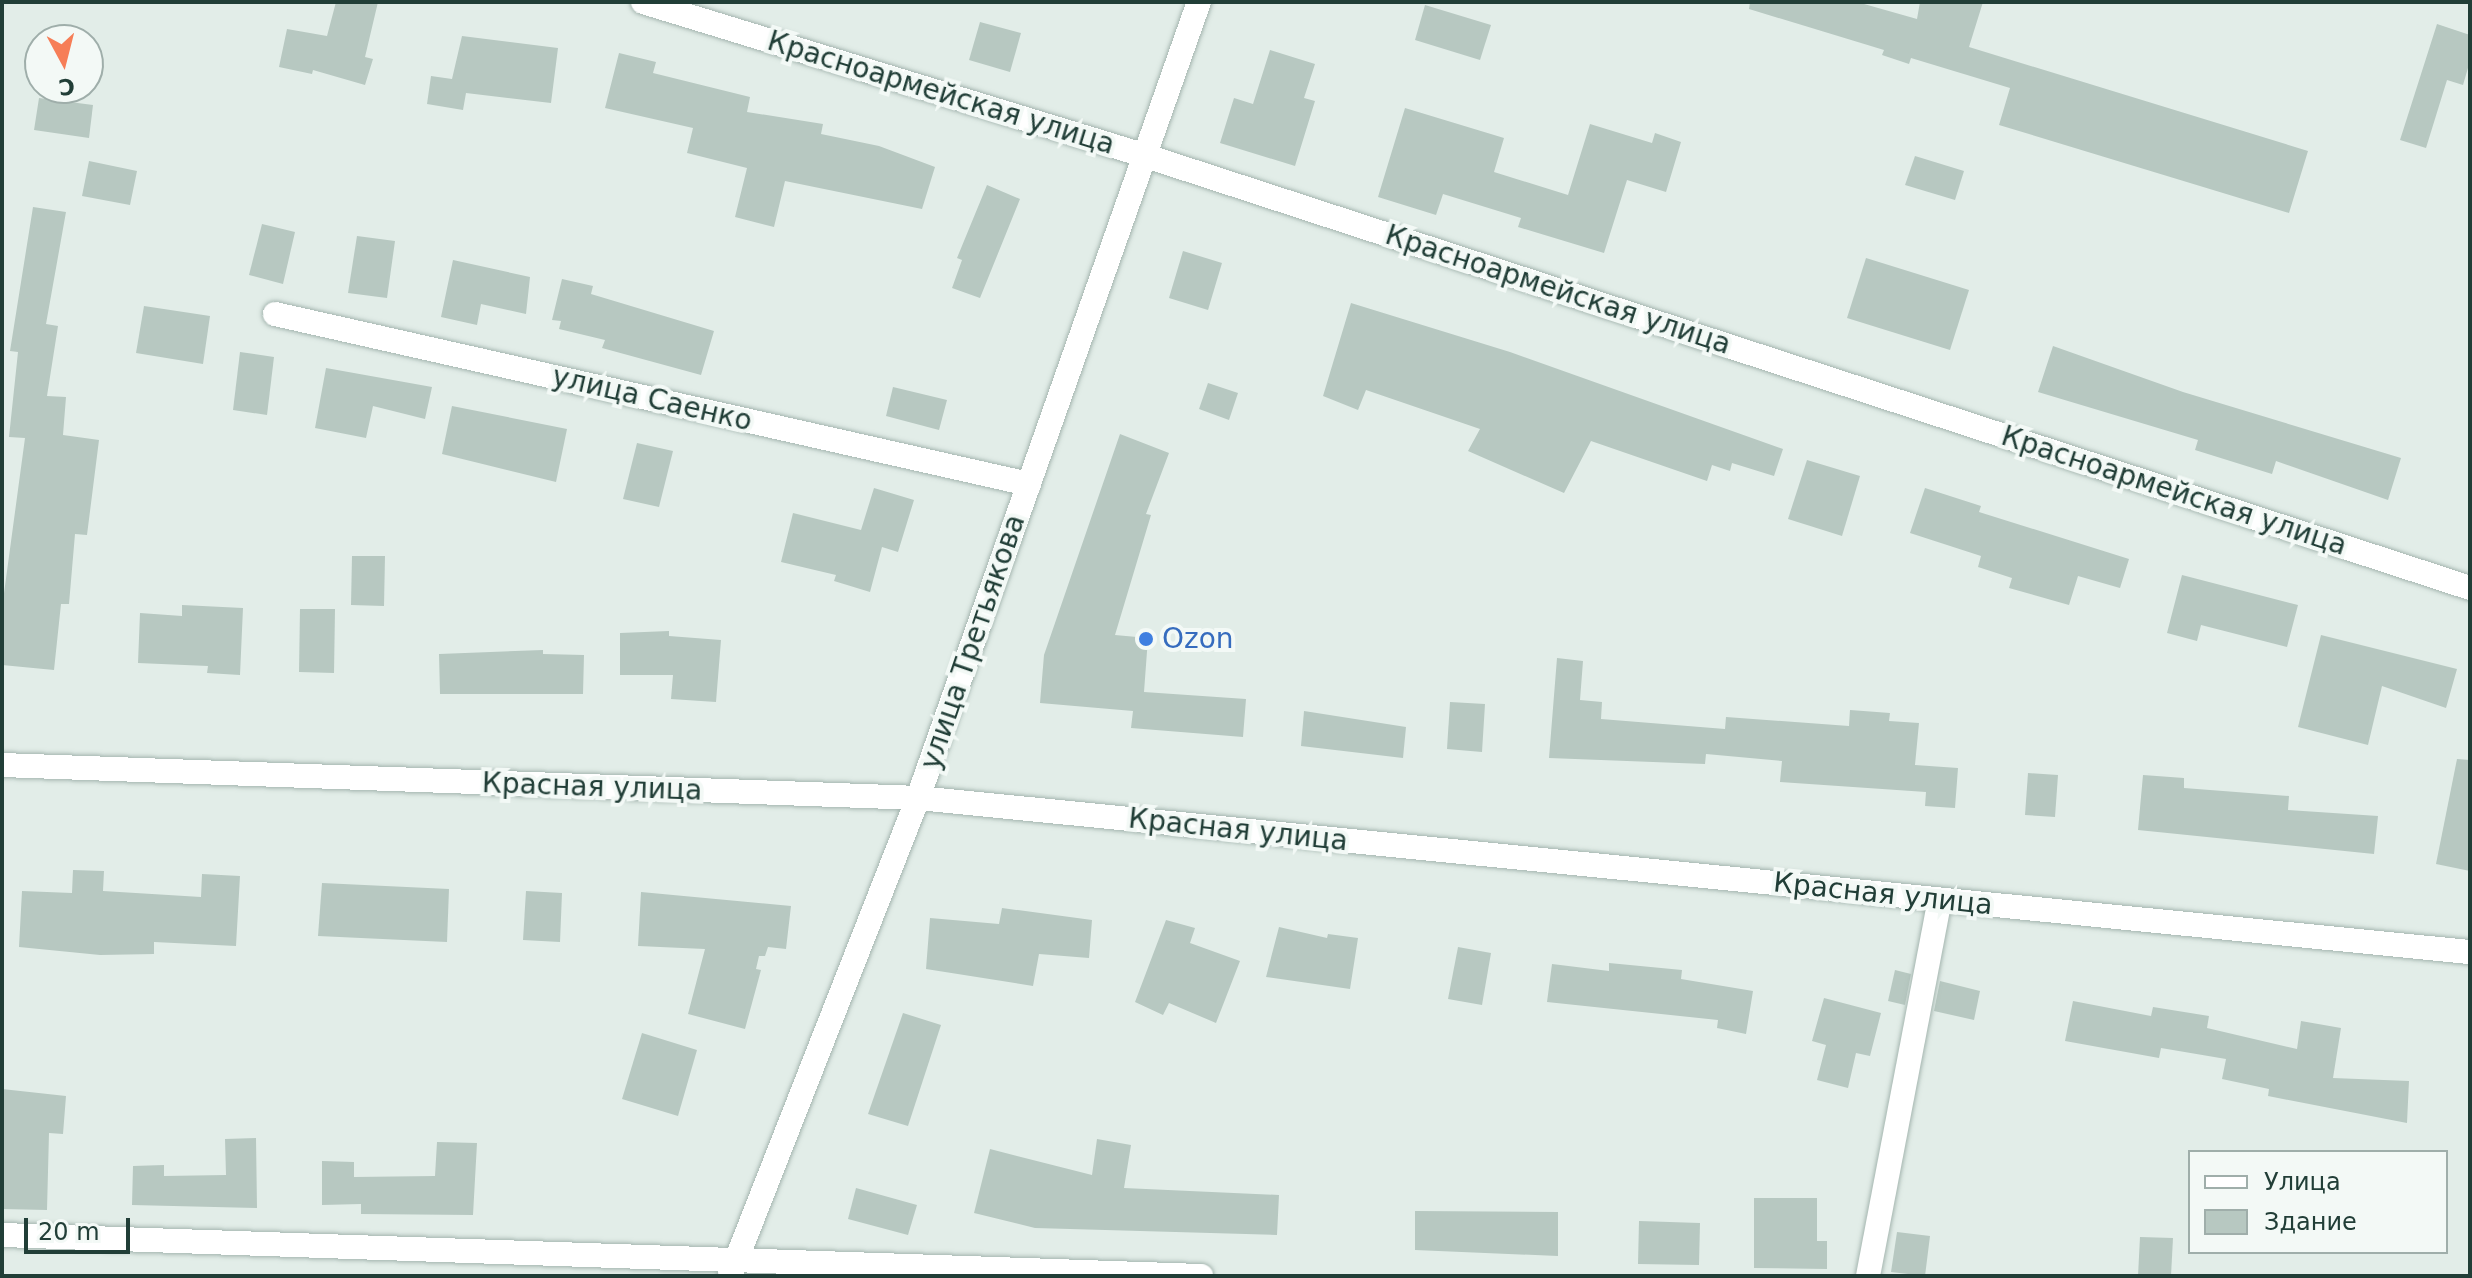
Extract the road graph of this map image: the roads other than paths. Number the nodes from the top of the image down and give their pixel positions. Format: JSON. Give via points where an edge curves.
{"nodes":[{"id":1,"x":643,"y":2,"type":"edge"},
{"id":2,"x":1199,"y":2,"type":"edge"},
{"id":3,"x":1145,"y":155,"type":"junction"},
{"id":4,"x":275,"y":314,"type":"dead end"},
{"id":5,"x":1029,"y":484,"type":"junction"},
{"id":6,"x":2470,"y":588,"type":"edge"},
{"id":7,"x":2,"y":765,"type":"edge"},
{"id":8,"x":918,"y":798,"type":"junction"},
{"id":9,"x":1940,"y":900,"type":"junction"},
{"id":10,"x":2470,"y":952,"type":"edge"},
{"id":11,"x":2,"y":1235,"type":"edge"},
{"id":12,"x":733,"y":1267,"type":"edge"},
{"id":13,"x":1201,"y":1276,"type":"edge"},
{"id":14,"x":1868,"y":1276,"type":"edge"}],
"edges":[{"from":1,"to":3,"type":"street","name":"Красноармейская улица"},
{"from":2,"to":3,"type":"street","name":"улица Третьякова"},
{"from":3,"to":5,"type":"street","name":"улица Третьякова"},
{"from":3,"to":6,"type":"street","name":"Красноармейская улица"},
{"from":4,"to":5,"type":"street","name":"улица Саенко"},
{"from":5,"to":8,"type":"street","name":"улица Третьякова"},
{"from":7,"to":8,"type":"street","name":"Красная улица"},
{"from":8,"to":9,"type":"street","name":"Красная улица"},
{"from":8,"to":12,"type":"street","name":"улица Третьякова"},
{"from":9,"to":10,"type":"street","name":"Красная улица"},
{"from":9,"to":14,"type":"street"},
{"from":11,"to":12,"type":"street"},
{"from":12,"to":13,"type":"street"}]}
